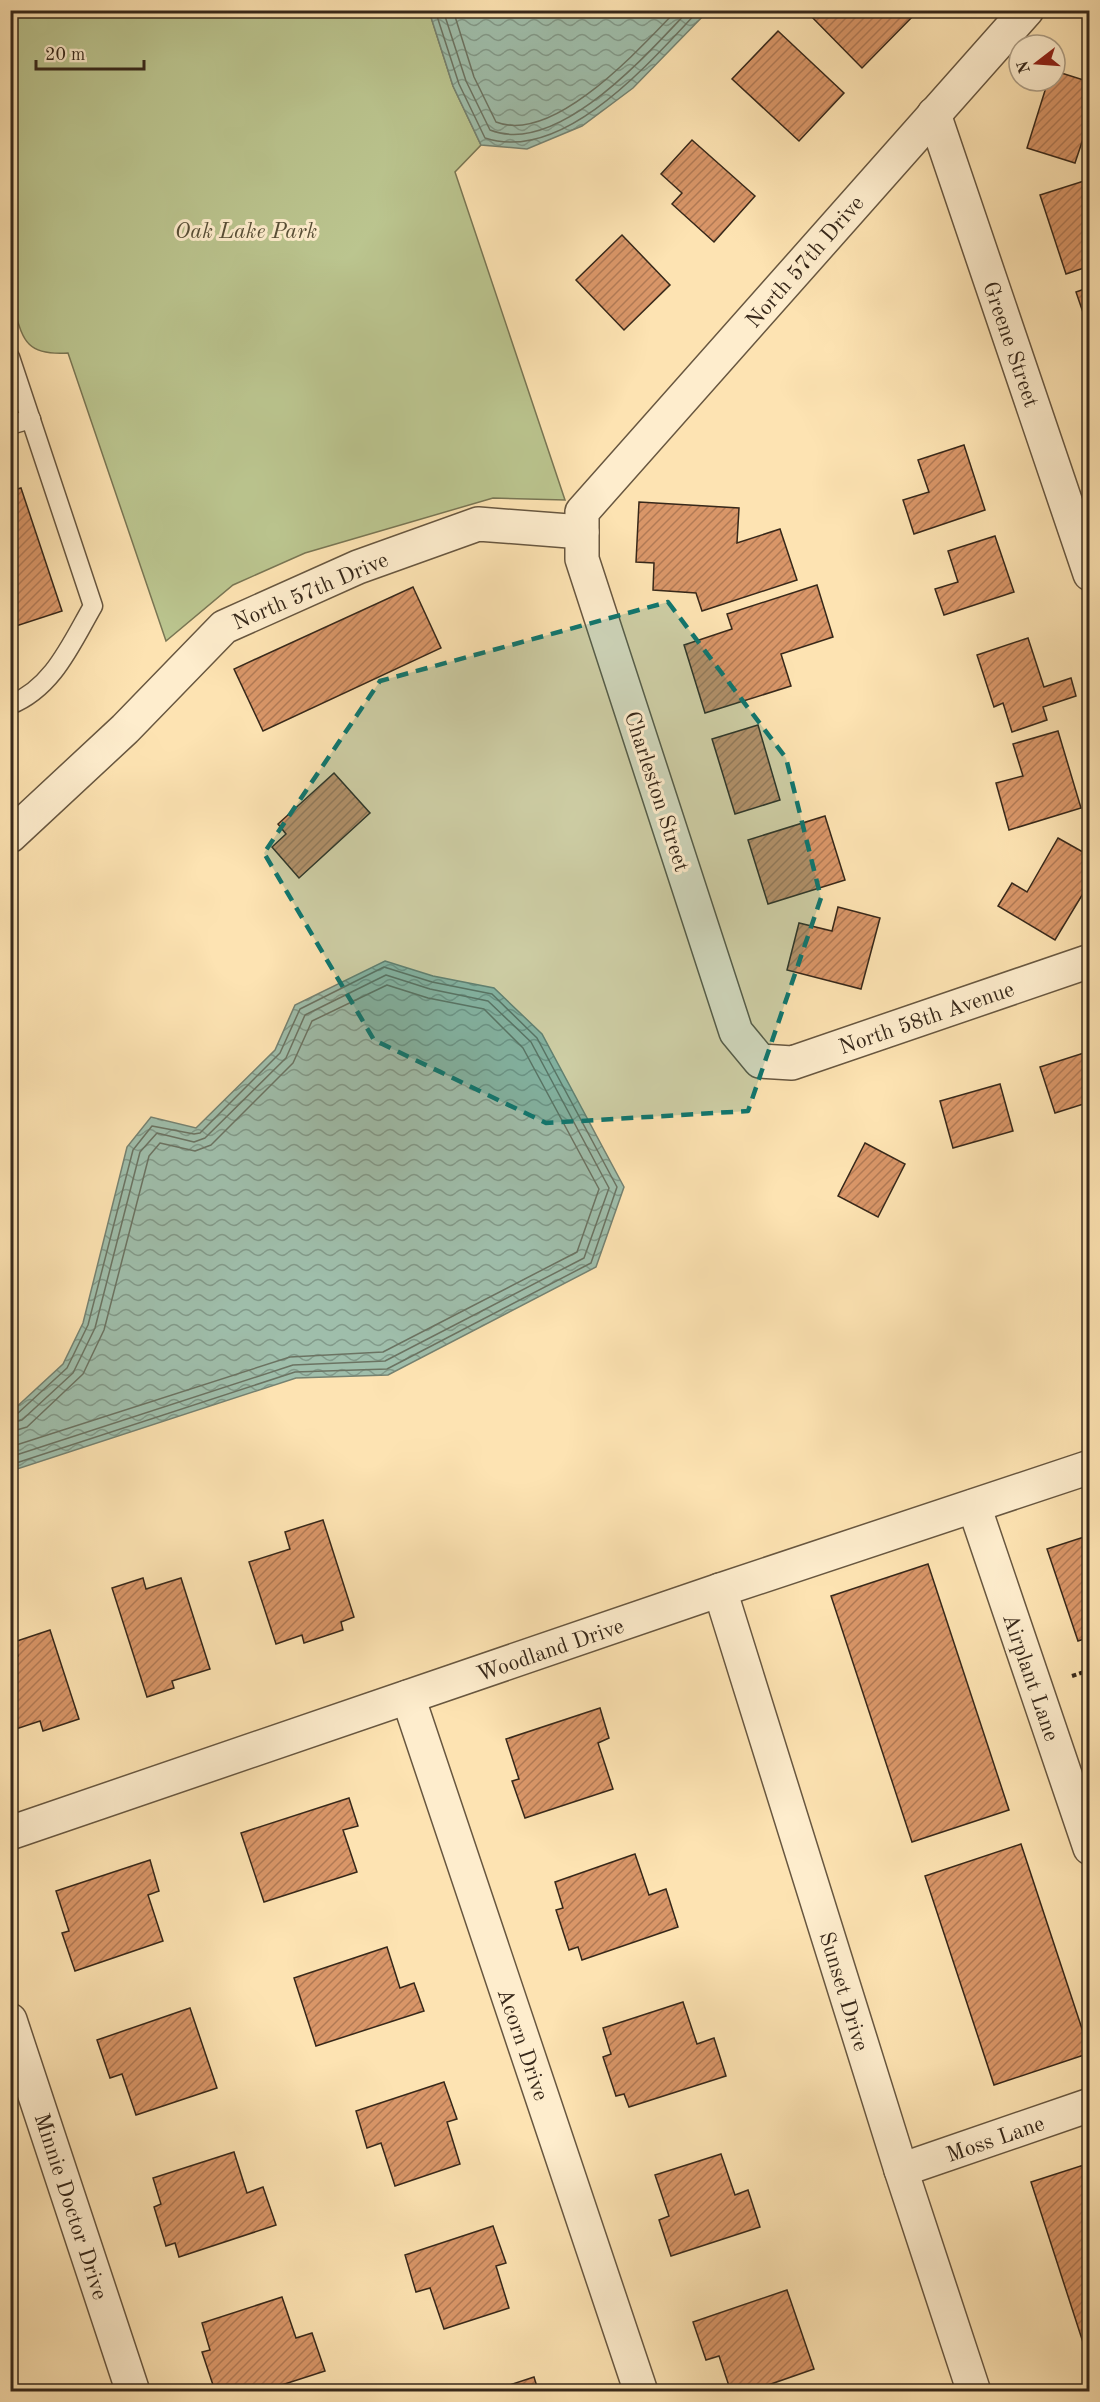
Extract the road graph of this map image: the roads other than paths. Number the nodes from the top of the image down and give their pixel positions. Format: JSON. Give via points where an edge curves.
{"nodes":[{"id":1,"x":1027,"y":10,"type":"edge"},
{"id":2,"x":934,"y":114,"type":"junction"},
{"id":3,"x":10,"y":357,"type":"edge"},
{"id":4,"x":31,"y":419,"type":"junction"},
{"id":5,"x":10,"y":426,"type":"edge"},
{"id":6,"x":582,"y":522,"type":"junction"},
{"id":7,"x":1089,"y":574,"type":"edge"},
{"id":8,"x":10,"y":705,"type":"edge"},
{"id":9,"x":10,"y":836,"type":"edge"},
{"id":10,"x":1089,"y":961,"type":"edge"},
{"id":11,"x":760,"y":1061,"type":"joint"},
{"id":12,"x":1089,"y":1467,"type":"edge"},
{"id":13,"x":974,"y":1506,"type":"junction"},
{"id":14,"x":720,"y":1590,"type":"junction"},
{"id":15,"x":408,"y":1697,"type":"junction"},
{"id":16,"x":10,"y":1833,"type":"edge"},
{"id":17,"x":1089,"y":1848,"type":"edge"},
{"id":18,"x":10,"y":2020,"type":"edge"},
{"id":19,"x":1089,"y":2105,"type":"edge"},
{"id":20,"x":902,"y":2170,"type":"junction"},
{"id":21,"x":133,"y":2391,"type":"edge"},
{"id":22,"x":641,"y":2391,"type":"edge"},
{"id":23,"x":974,"y":2391,"type":"edge"}],
"edges":[{"from":1,"to":2,"type":"street","name":"North 57th Drive"},
{"from":2,"to":6,"type":"street","name":"North 57th Drive"},
{"from":2,"to":7,"type":"street","name":"Greene Street"},
{"from":3,"to":4,"type":"lane"},
{"from":4,"to":5,"type":"lane"},
{"from":4,"to":8,"type":"lane","via":[[93,606],[47,682],[29,697]]},
{"from":6,"to":9,"type":"street","name":"North 57th Drive","via":[[478,524],[358,567],[224,627],[125,729]]},
{"from":6,"to":11,"type":"street","name":"Charleston Street","via":[[582,559],[736,1032]]},
{"from":10,"to":11,"type":"street","name":"North 58th Avenue","via":[[792,1063]]},
{"from":12,"to":13,"type":"street","name":"Woodland Drive"},
{"from":13,"to":14,"type":"street","name":"Woodland Drive"},
{"from":13,"to":17,"type":"street","name":"Airplant Lane"},
{"from":14,"to":15,"type":"street","name":"Woodland Drive"},
{"from":14,"to":20,"type":"street","name":"Sunset Drive"},
{"from":15,"to":16,"type":"street","name":"Woodland Drive"},
{"from":15,"to":22,"type":"street","name":"Acorn Drive"},
{"from":18,"to":21,"type":"street","name":"Minnie Doctor Drive"},
{"from":19,"to":20,"type":"street","name":"Moss Lane"},
{"from":20,"to":23,"type":"street","name":"Sunset Drive"}]}
